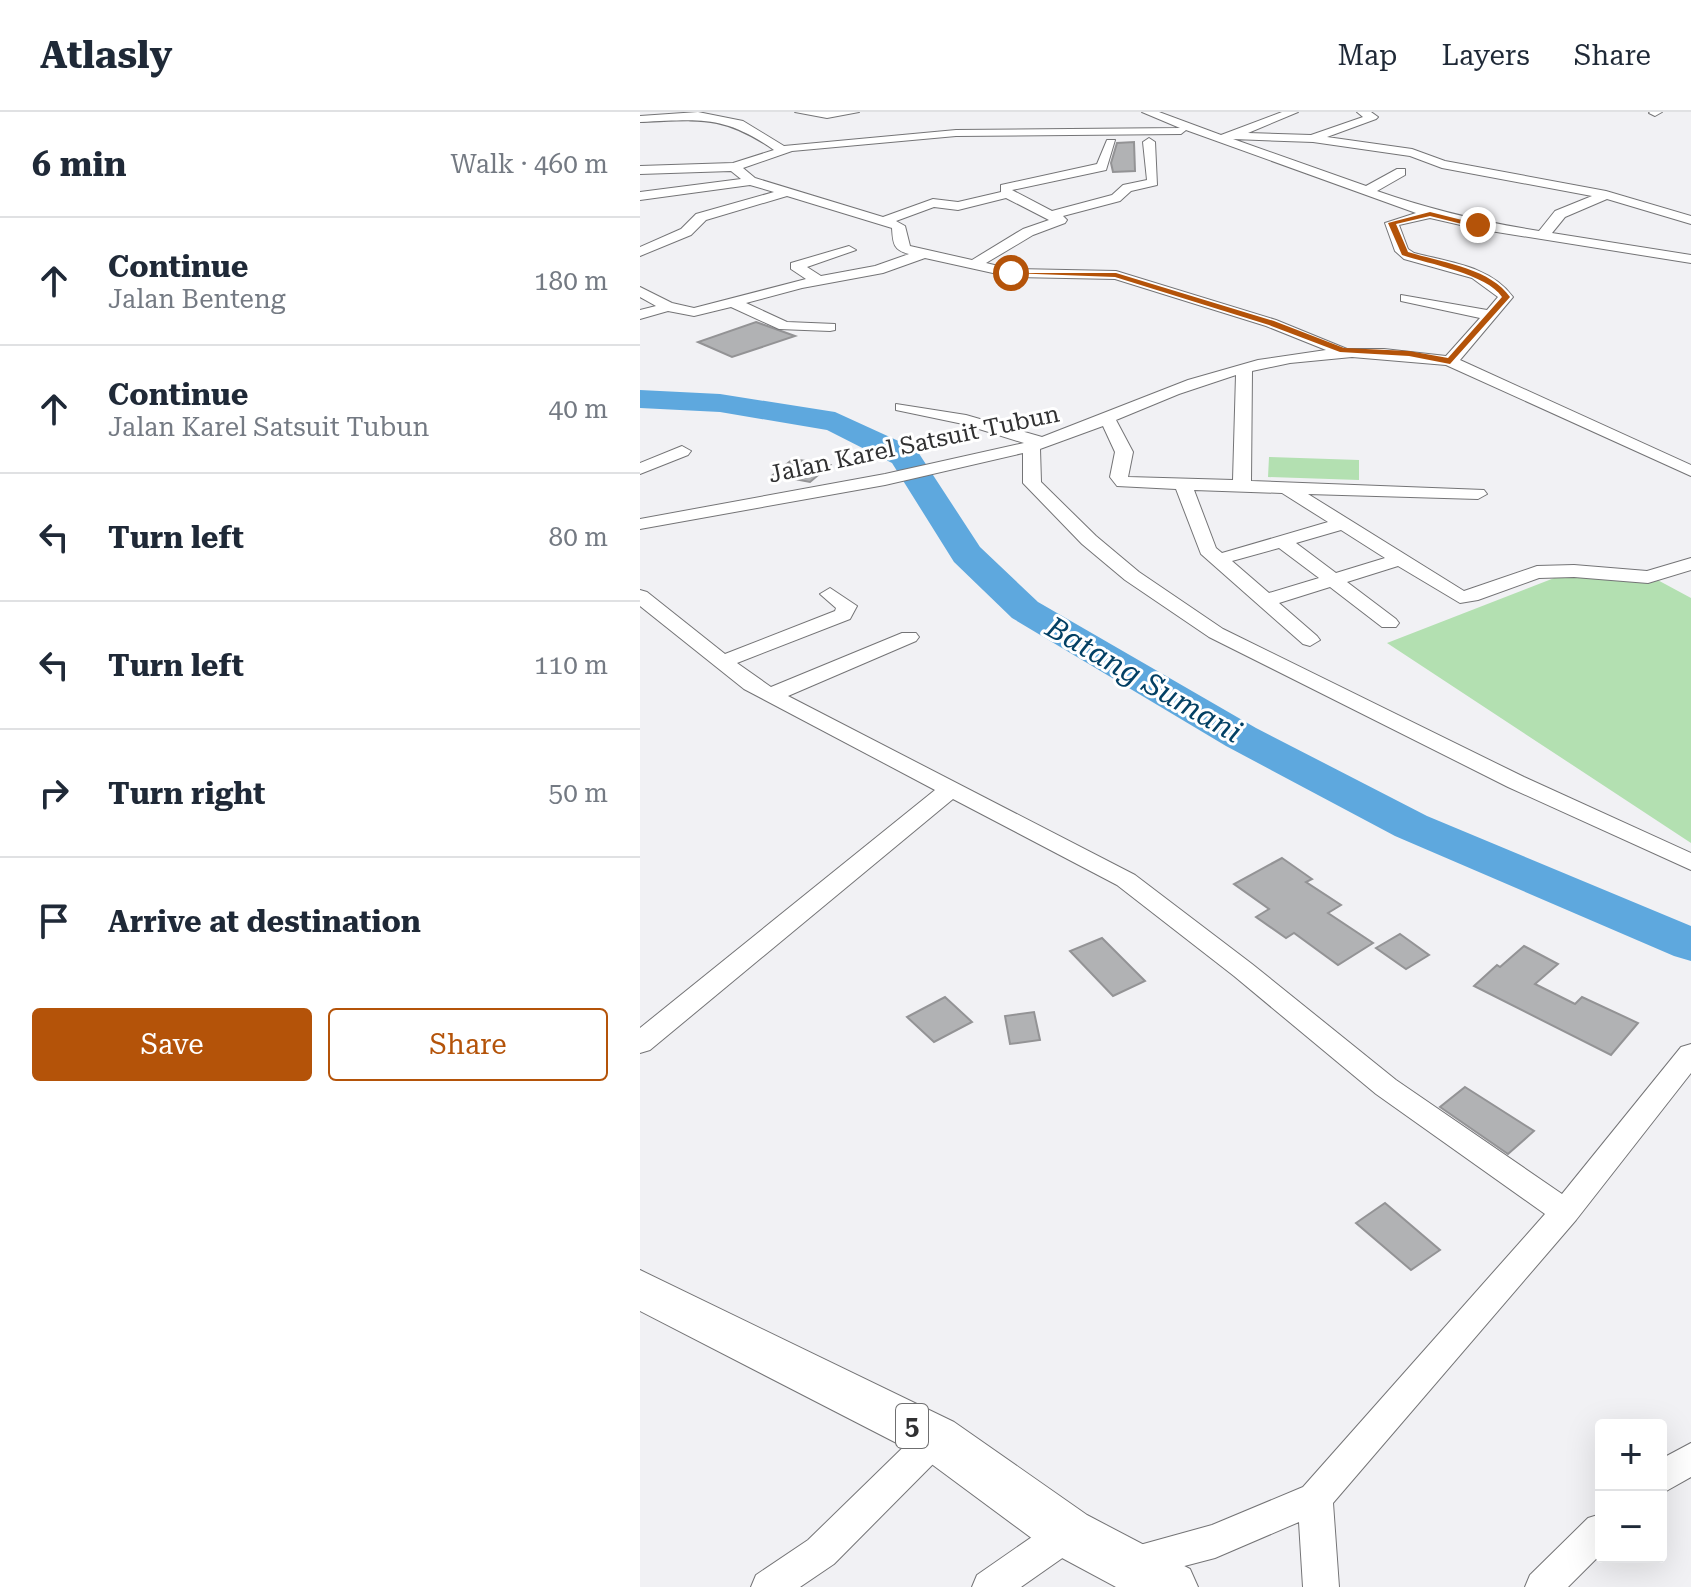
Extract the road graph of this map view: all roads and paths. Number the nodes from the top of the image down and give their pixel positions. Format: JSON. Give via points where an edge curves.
{"nodes":[{"id":1,"x":685,"y":112,"type":"edge"},
{"id":2,"x":748,"y":112,"type":"edge"},
{"id":3,"x":801,"y":112,"type":"edge"},
{"id":4,"x":853,"y":112,"type":"edge"},
{"id":5,"x":1148,"y":112,"type":"edge"},
{"id":6,"x":1292,"y":112,"type":"edge"},
{"id":7,"x":1363,"y":112,"type":"edge"},
{"id":8,"x":699,"y":117,"type":"junction"},
{"id":9,"x":640,"y":119,"type":"edge"},
{"id":10,"x":725,"y":119,"type":"junction"},
{"id":11,"x":952,"y":120,"type":"dead end"},
{"id":12,"x":960,"y":133,"type":"junction"},
{"id":13,"x":1206,"y":134,"type":"junction"},
{"id":14,"x":1233,"y":139,"type":"junction"},
{"id":15,"x":1313,"y":139,"type":"junction"},
{"id":16,"x":1111,"y":142,"type":"junction"},
{"id":17,"x":1149,"y":142,"type":"junction"},
{"id":18,"x":782,"y":150,"type":"junction"},
{"id":19,"x":768,"y":156,"type":"junction"},
{"id":20,"x":640,"y":163,"type":"edge"},
{"id":21,"x":734,"y":167,"type":"junction"},
{"id":22,"x":647,"y":170,"type":"edge"},
{"id":23,"x":1401,"y":172,"type":"dead end"},
{"id":24,"x":751,"y":181,"type":"junction"},
{"id":25,"x":787,"y":192,"type":"junction"},
{"id":26,"x":1365,"y":192,"type":"junction"},
{"id":27,"x":1008,"y":194,"type":"junction"},
{"id":28,"x":1606,"y":195,"type":"junction"},
{"id":29,"x":640,"y":196,"type":"edge"},
{"id":30,"x":1430,"y":214,"type":"junction"},
{"id":31,"x":1053,"y":215,"type":"junction"},
{"id":32,"x":698,"y":220,"type":"junction"},
{"id":33,"x":1691,"y":220,"type":"edge"},
{"id":34,"x":885,"y":221,"type":"junction"},
{"id":35,"x":1542,"y":236,"type":"junction"},
{"id":36,"x":640,"y":237,"type":"edge"},
{"id":37,"x":849,"y":250,"type":"dead end"},
{"id":38,"x":640,"y":252,"type":"edge"},
{"id":39,"x":925,"y":253,"type":"junction"},
{"id":40,"x":1691,"y":259,"type":"edge"},
{"id":41,"x":973,"y":265,"type":"junction"},
{"id":42,"x":819,"y":281,"type":"junction"},
{"id":43,"x":640,"y":291,"type":"edge"},
{"id":44,"x":1406,"y":298,"type":"dead end"},
{"id":45,"x":733,"y":302,"type":"junction"},
{"id":46,"x":668,"y":307,"type":"junction"},
{"id":47,"x":640,"y":315,"type":"edge"},
{"id":48,"x":1489,"y":315,"type":"junction"},
{"id":49,"x":830,"y":327,"type":"dead end"},
{"id":50,"x":1343,"y":351,"type":"junction"},
{"id":51,"x":1450,"y":361,"type":"junction"},
{"id":52,"x":1244,"y":369,"type":"junction"},
{"id":53,"x":902,"y":407,"type":"dead end"},
{"id":54,"x":1107,"y":418,"type":"junction"},
{"id":55,"x":1036,"y":445,"type":"junction"},
{"id":56,"x":682,"y":451,"type":"dead end"},
{"id":57,"x":640,"y":469,"type":"edge"},
{"id":58,"x":1691,"y":471,"type":"edge"},
{"id":59,"x":1183,"y":484,"type":"junction"},
{"id":60,"x":1242,"y":486,"type":"junction"},
{"id":61,"x":1285,"y":487,"type":"junction"},
{"id":62,"x":1478,"y":494,"type":"dead end"},
{"id":63,"x":640,"y":524,"type":"edge"},
{"id":64,"x":1341,"y":524,"type":"junction"},
{"id":65,"x":1282,"y":541,"type":"junction"},
{"id":66,"x":1217,"y":560,"type":"junction"},
{"id":67,"x":1399,"y":560,"type":"junction"},
{"id":68,"x":1691,"y":564,"type":"edge"},
{"id":69,"x":1332,"y":580,"type":"junction"},
{"id":70,"x":830,"y":594,"type":"dead end"},
{"id":71,"x":640,"y":596,"type":"edge"},
{"id":72,"x":1264,"y":601,"type":"junction"},
{"id":73,"x":1389,"y":623,"type":"dead end"},
{"id":74,"x":909,"y":637,"type":"dead end"},
{"id":75,"x":1310,"y":640,"type":"dead end"},
{"id":76,"x":722,"y":662,"type":"junction"},
{"id":77,"x":771,"y":695,"type":"junction"},
{"id":78,"x":952,"y":788,"type":"junction"},
{"id":79,"x":1691,"y":862,"type":"edge"},
{"id":80,"x":640,"y":1043,"type":"edge"},
{"id":81,"x":1691,"y":1054,"type":"edge"},
{"id":82,"x":1565,"y":1212,"type":"junction"},
{"id":83,"x":640,"y":1289,"type":"edge"},
{"id":84,"x":936,"y":1438,"type":"junction"},
{"id":85,"x":1691,"y":1458,"type":"edge"},
{"id":86,"x":1667,"y":1474,"type":"edge"},
{"id":87,"x":1315,"y":1498,"type":"junction"},
{"id":88,"x":1068,"y":1533,"type":"junction"},
{"id":89,"x":1595,"y":1536,"type":"edge"},
{"id":90,"x":1149,"y":1575,"type":"edge"},
{"id":91,"x":769,"y":1587,"type":"edge"},
{"id":92,"x":990,"y":1587,"type":"edge"},
{"id":93,"x":1321,"y":1587,"type":"edge"},
{"id":94,"x":1543,"y":1587,"type":"edge"}],
"edges":[{"from":1,"to":8,"type":"street"},
{"from":2,"to":10,"type":"street"},
{"from":3,"to":4,"type":"street"},
{"from":5,"to":13,"type":"street"},
{"from":6,"to":14,"type":"street"},
{"from":7,"to":15,"type":"street","via":[[1372,117]]},
{"from":8,"to":9,"type":"street"},
{"from":8,"to":10,"type":"street"},
{"from":10,"to":18,"type":"street"},
{"from":11,"to":12,"type":"street"},
{"from":12,"to":13,"type":"street"},
{"from":12,"to":18,"type":"street"},
{"from":13,"to":14,"type":"street"},
{"from":14,"to":15,"type":"street"},
{"from":14,"to":17,"type":"street"},
{"from":14,"to":26,"type":"street"},
{"from":15,"to":28,"type":"street","via":[[1412,153],[1451,166]]},
{"from":16,"to":17,"type":"street"},
{"from":16,"to":19,"type":"street","via":[[938,144]]},
{"from":16,"to":27,"type":"street","via":[[1102,167],[1007,188]]},
{"from":17,"to":31,"type":"street","via":[[1153,182]]},
{"from":18,"to":19,"type":"street"},
{"from":19,"to":21,"type":"street"},
{"from":20,"to":22,"type":"street","via":[[647,163]]},
{"from":21,"to":22,"type":"street"},
{"from":21,"to":24,"type":"street"},
{"from":23,"to":26,"type":"street"},
{"from":24,"to":25,"type":"street"},
{"from":24,"to":29,"type":"street"},
{"from":25,"to":32,"type":"street"},
{"from":25,"to":34,"type":"street"},
{"from":26,"to":30,"type":"street"},
{"from":27,"to":31,"type":"street"},
{"from":27,"to":34,"type":"street","via":[[958,206],[933,203]]},
{"from":28,"to":33,"type":"street"},
{"from":28,"to":35,"type":"street","via":[[1560,214]]},
{"from":30,"to":35,"type":"street"},
{"from":30,"to":48,"type":"street","via":[[1392,223],[1402,251],[1500,288],[1506,297]]},
{"from":31,"to":41,"type":"street","via":[[1059,222],[1033,230]]},
{"from":32,"to":36,"type":"street"},
{"from":32,"to":38,"type":"street","via":[[686,232]]},
{"from":34,"to":39,"type":"street","via":[[898,226],[900,245]]},
{"from":35,"to":40,"type":"street"},
{"from":37,"to":42,"type":"street","via":[[796,266]]},
{"from":39,"to":41,"type":"street"},
{"from":39,"to":42,"type":"street","via":[[878,270]]},
{"from":41,"to":50,"type":"street","via":[[1011,273],[1116,275]]},
{"from":42,"to":45,"type":"street"},
{"from":43,"to":46,"type":"street"},
{"from":44,"to":48,"type":"street"},
{"from":45,"to":46,"type":"street","via":[[694,312]]},
{"from":45,"to":49,"type":"street","via":[[784,326]]},
{"from":46,"to":47,"type":"street"},
{"from":48,"to":51,"type":"street"},
{"from":50,"to":51,"type":"street","name":"Jalan Karel Satsuit Tubun","via":[[1409,353]]},
{"from":50,"to":52,"type":"street","name":"Jalan Karel Satsuit Tubun"},
{"from":51,"to":58,"type":"street","name":"Jalan Karel Satsuit Tubun"},
{"from":52,"to":54,"type":"street","name":"Jalan Karel Satsuit Tubun"},
{"from":52,"to":60,"type":"street"},
{"from":53,"to":55,"type":"street","via":[[966,420]]},
{"from":54,"to":55,"type":"street","name":"Jalan Karel Satsuit Tubun"},
{"from":54,"to":59,"type":"street","via":[[1124,452],[1120,481]]},
{"from":55,"to":63,"type":"street","name":"Jalan Karel Satsuit Tubun"},
{"from":55,"to":79,"type":"street","via":[[1030,477],[1044,497],[1132,576],[1192,618],[1516,782]]},
{"from":56,"to":57,"type":"street"},
{"from":59,"to":60,"type":"street"},
{"from":59,"to":66,"type":"street","via":[[1205,544]]},
{"from":60,"to":61,"type":"street"},
{"from":61,"to":62,"type":"street"},
{"from":61,"to":64,"type":"street"},
{"from":64,"to":65,"type":"street"},
{"from":64,"to":67,"type":"street"},
{"from":65,"to":66,"type":"street"},
{"from":65,"to":69,"type":"street"},
{"from":66,"to":72,"type":"street"},
{"from":67,"to":68,"type":"street","via":[[1467,597],[1537,572],[1648,577]]},
{"from":67,"to":69,"type":"street"},
{"from":69,"to":72,"type":"street"},
{"from":69,"to":73,"type":"street"},
{"from":70,"to":76,"type":"street","via":[[847,606],[843,615]]},
{"from":71,"to":76,"type":"street"},
{"from":72,"to":75,"type":"street"},
{"from":74,"to":77,"type":"street"},
{"from":76,"to":77,"type":"street"},
{"from":77,"to":78,"type":"street"},
{"from":78,"to":80,"type":"street"},
{"from":78,"to":82,"type":"street","via":[[1126,880],[1386,1087]]},
{"from":81,"to":82,"type":"street"},
{"from":82,"to":87,"type":"street"},
{"from":83,"to":84,"type":"highway","number":"5"},
{"from":84,"to":88,"type":"highway","number":"5"},
{"from":84,"to":91,"type":"street","via":[[821,1552]]},
{"from":85,"to":86,"type":"street"},
{"from":87,"to":90,"type":"street"},
{"from":87,"to":93,"type":"street"},
{"from":88,"to":90,"type":"highway","number":"5"},
{"from":88,"to":92,"type":"street"},
{"from":89,"to":94,"type":"street"}]}
